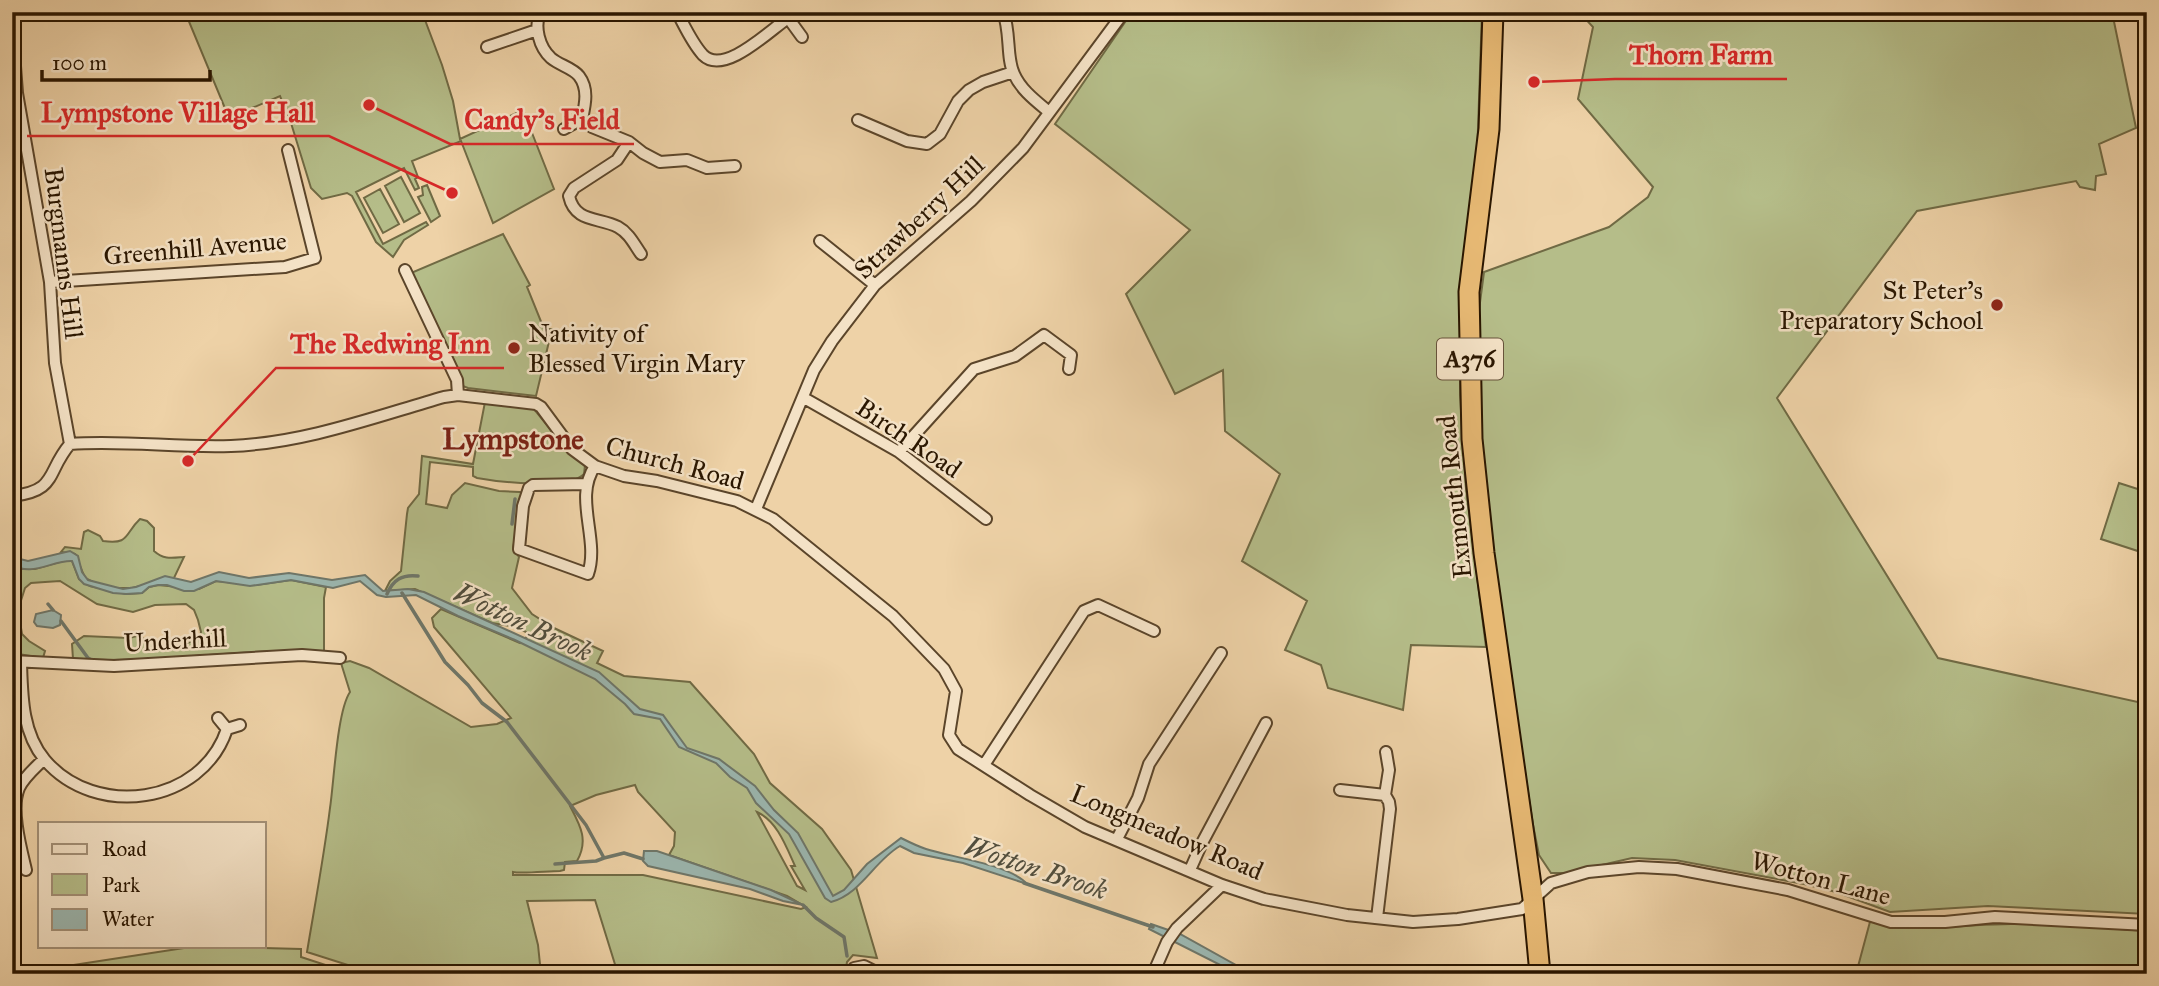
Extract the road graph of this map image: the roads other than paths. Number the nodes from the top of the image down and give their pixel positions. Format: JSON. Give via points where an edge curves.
{"nodes":[{"id":1,"x":540,"y":12,"type":"edge"},
{"id":2,"x":677,"y":12,"type":"edge"},
{"id":3,"x":1003,"y":12,"type":"edge"},
{"id":4,"x":1124,"y":12,"type":"edge"},
{"id":5,"x":1493,"y":12,"type":"edge"},
{"id":6,"x":786,"y":15,"type":"edge"},
{"id":7,"x":12,"y":26,"type":"edge"},
{"id":8,"x":537,"y":30,"type":"junction"},
{"id":9,"x":802,"y":37,"type":"dead end"},
{"id":10,"x":487,"y":47,"type":"dead end"},
{"id":11,"x":1013,"y":72,"type":"junction"},
{"id":12,"x":1049,"y":112,"type":"junction"},
{"id":13,"x":582,"y":119,"type":"junction"},
{"id":14,"x":858,"y":120,"type":"dead end"},
{"id":15,"x":564,"y":129,"type":"dead end"},
{"id":16,"x":629,"y":142,"type":"junction"},
{"id":17,"x":288,"y":150,"type":"dead end"},
{"id":18,"x":736,"y":166,"type":"dead end"},
{"id":19,"x":820,"y":241,"type":"dead end"},
{"id":20,"x":640,"y":254,"type":"dead end"},
{"id":21,"x":405,"y":270,"type":"dead end"},
{"id":22,"x":50,"y":282,"type":"junction"},
{"id":23,"x":874,"y":285,"type":"junction"},
{"id":24,"x":1069,"y":369,"type":"dead end"},
{"id":25,"x":458,"y":395,"type":"junction"},
{"id":26,"x":804,"y":398,"type":"junction"},
{"id":27,"x":70,"y":444,"type":"junction"},
{"id":28,"x":900,"y":452,"type":"junction"},
{"id":29,"x":595,"y":466,"type":"junction"},
{"id":30,"x":586,"y":484,"type":"junction"},
{"id":31,"x":12,"y":496,"type":"edge"},
{"id":32,"x":756,"y":509,"type":"junction"},
{"id":33,"x":986,"y":519,"type":"dead end"},
{"id":34,"x":1154,"y":631,"type":"dead end"},
{"id":35,"x":1220,"y":653,"type":"dead end"},
{"id":36,"x":340,"y":658,"type":"dead end"},
{"id":37,"x":17,"y":661,"type":"edge"},
{"id":38,"x":218,"y":718,"type":"dead end"},
{"id":39,"x":1266,"y":723,"type":"dead end"},
{"id":40,"x":240,"y":725,"type":"dead end"},
{"id":41,"x":227,"y":729,"type":"junction"},
{"id":42,"x":1386,"y":752,"type":"dead end"},
{"id":43,"x":44,"y":759,"type":"junction"},
{"id":44,"x":984,"y":765,"type":"junction"},
{"id":45,"x":1340,"y":790,"type":"dead end"},
{"id":46,"x":1385,"y":796,"type":"junction"},
{"id":47,"x":1117,"y":839,"type":"junction"},
{"id":48,"x":16,"y":840,"type":"edge"},
{"id":49,"x":26,"y":870,"type":"dead end"},
{"id":50,"x":1190,"y":870,"type":"junction"},
{"id":51,"x":1222,"y":885,"type":"junction"},
{"id":52,"x":1533,"y":898,"type":"junction"},
{"id":53,"x":1377,"y":918,"type":"junction"},
{"id":54,"x":2147,"y":925,"type":"edge"},
{"id":55,"x":851,"y":974,"type":"edge"},
{"id":56,"x":880,"y":974,"type":"edge"},
{"id":57,"x":1153,"y":974,"type":"edge"},
{"id":58,"x":1540,"y":974,"type":"edge"}],
"edges":[{"from":1,"to":8,"type":"street"},
{"from":2,"to":6,"type":"street","via":[[705,57],[715,62],[738,54]]},
{"from":3,"to":11,"type":"street"},
{"from":4,"to":12,"type":"street","name":"Strawberry Hill"},
{"from":5,"to":52,"type":"highway","name":"Exmouth Road","number":"A376","via":[[1489,129],[1469,292],[1472,439]]},
{"from":6,"to":9,"type":"street"},
{"from":7,"to":22,"type":"street","name":"Burgmanns Hill","via":[[18,93]]},
{"from":8,"to":10,"type":"street"},
{"from":8,"to":13,"type":"street","via":[[551,58],[582,81],[586,96]]},
{"from":11,"to":12,"type":"street"},
{"from":11,"to":14,"type":"street","via":[[969,90],[940,134],[927,144]]},
{"from":12,"to":23,"type":"street","name":"Strawberry Hill","via":[[988,185]]},
{"from":13,"to":15,"type":"street"},
{"from":13,"to":16,"type":"street"},
{"from":16,"to":18,"type":"street","via":[[660,162],[687,160],[707,168]]},
{"from":16,"to":20,"type":"street","via":[[617,160],[573,188],[569,196],[581,216],[616,226]]},
{"from":17,"to":22,"type":"street","name":"Greenhill Avenue","via":[[315,258],[285,267]]},
{"from":19,"to":23,"type":"street"},
{"from":21,"to":25,"type":"street","via":[[457,380]]},
{"from":22,"to":27,"type":"street","name":"Burgmanns Hill","via":[[54,363]]},
{"from":23,"to":26,"type":"street","name":"Strawberry Hill","via":[[827,348]]},
{"from":24,"to":28,"type":"street","via":[[1071,355],[1044,335],[1015,356],[974,369]]},
{"from":25,"to":27,"type":"street","name":"Church Road","via":[[287,441],[172,447]]},
{"from":25,"to":29,"type":"street","name":"Church Road","via":[[536,404],[572,449]]},
{"from":26,"to":28,"type":"street","name":"Birch Road"},
{"from":26,"to":32,"type":"street","name":"Strawberry Hill"},
{"from":27,"to":31,"type":"street","via":[[46,485],[36,492]]},
{"from":28,"to":33,"type":"street","name":"Birch Road"},
{"from":29,"to":30,"type":"street"},
{"from":29,"to":32,"type":"street","name":"Church Road"},
{"from":30,"to":30,"type":"street","via":[[592,540],[588,574],[519,549],[529,488]]},
{"from":32,"to":44,"type":"street","name":"Longmeadow Road","via":[[893,616],[944,669],[956,691],[949,735],[958,749]]},
{"from":34,"to":44,"type":"street","via":[[1098,605],[1084,611]]},
{"from":35,"to":47,"type":"street","via":[[1149,764]]},
{"from":36,"to":37,"type":"street","name":"Underhill","via":[[114,666]]},
{"from":37,"to":43,"type":"street","via":[[30,735]]},
{"from":38,"to":41,"type":"street"},
{"from":39,"to":50,"type":"street"},
{"from":40,"to":41,"type":"street"},
{"from":41,"to":43,"type":"street","via":[[192,777],[149,796],[118,798],[95,792],[69,780]]},
{"from":42,"to":46,"type":"street"},
{"from":43,"to":48,"type":"street","via":[[19,787]]},
{"from":44,"to":47,"type":"street","name":"Longmeadow Road","via":[[1085,827]]},
{"from":45,"to":46,"type":"street"},
{"from":46,"to":53,"type":"street","via":[[1390,809]]},
{"from":47,"to":50,"type":"street","name":"Longmeadow Road"},
{"from":48,"to":49,"type":"street"},
{"from":50,"to":51,"type":"street","name":"Longmeadow Road"},
{"from":51,"to":53,"type":"street","name":"Longmeadow Road","via":[[1264,899]]},
{"from":51,"to":57,"type":"street","via":[[1177,928]]},
{"from":52,"to":53,"type":"street","name":"Longmeadow Road","via":[[1522,909],[1458,919],[1413,922]]},
{"from":52,"to":54,"type":"street","name":"Wotton Lane","via":[[1550,883],[1639,867],[1737,878],[1891,922],[1995,917]]},
{"from":52,"to":58,"type":"highway","name":"Exmouth Road","number":"A376"},
{"from":55,"to":56,"type":"street","via":[[854,968],[864,966]]}]}
